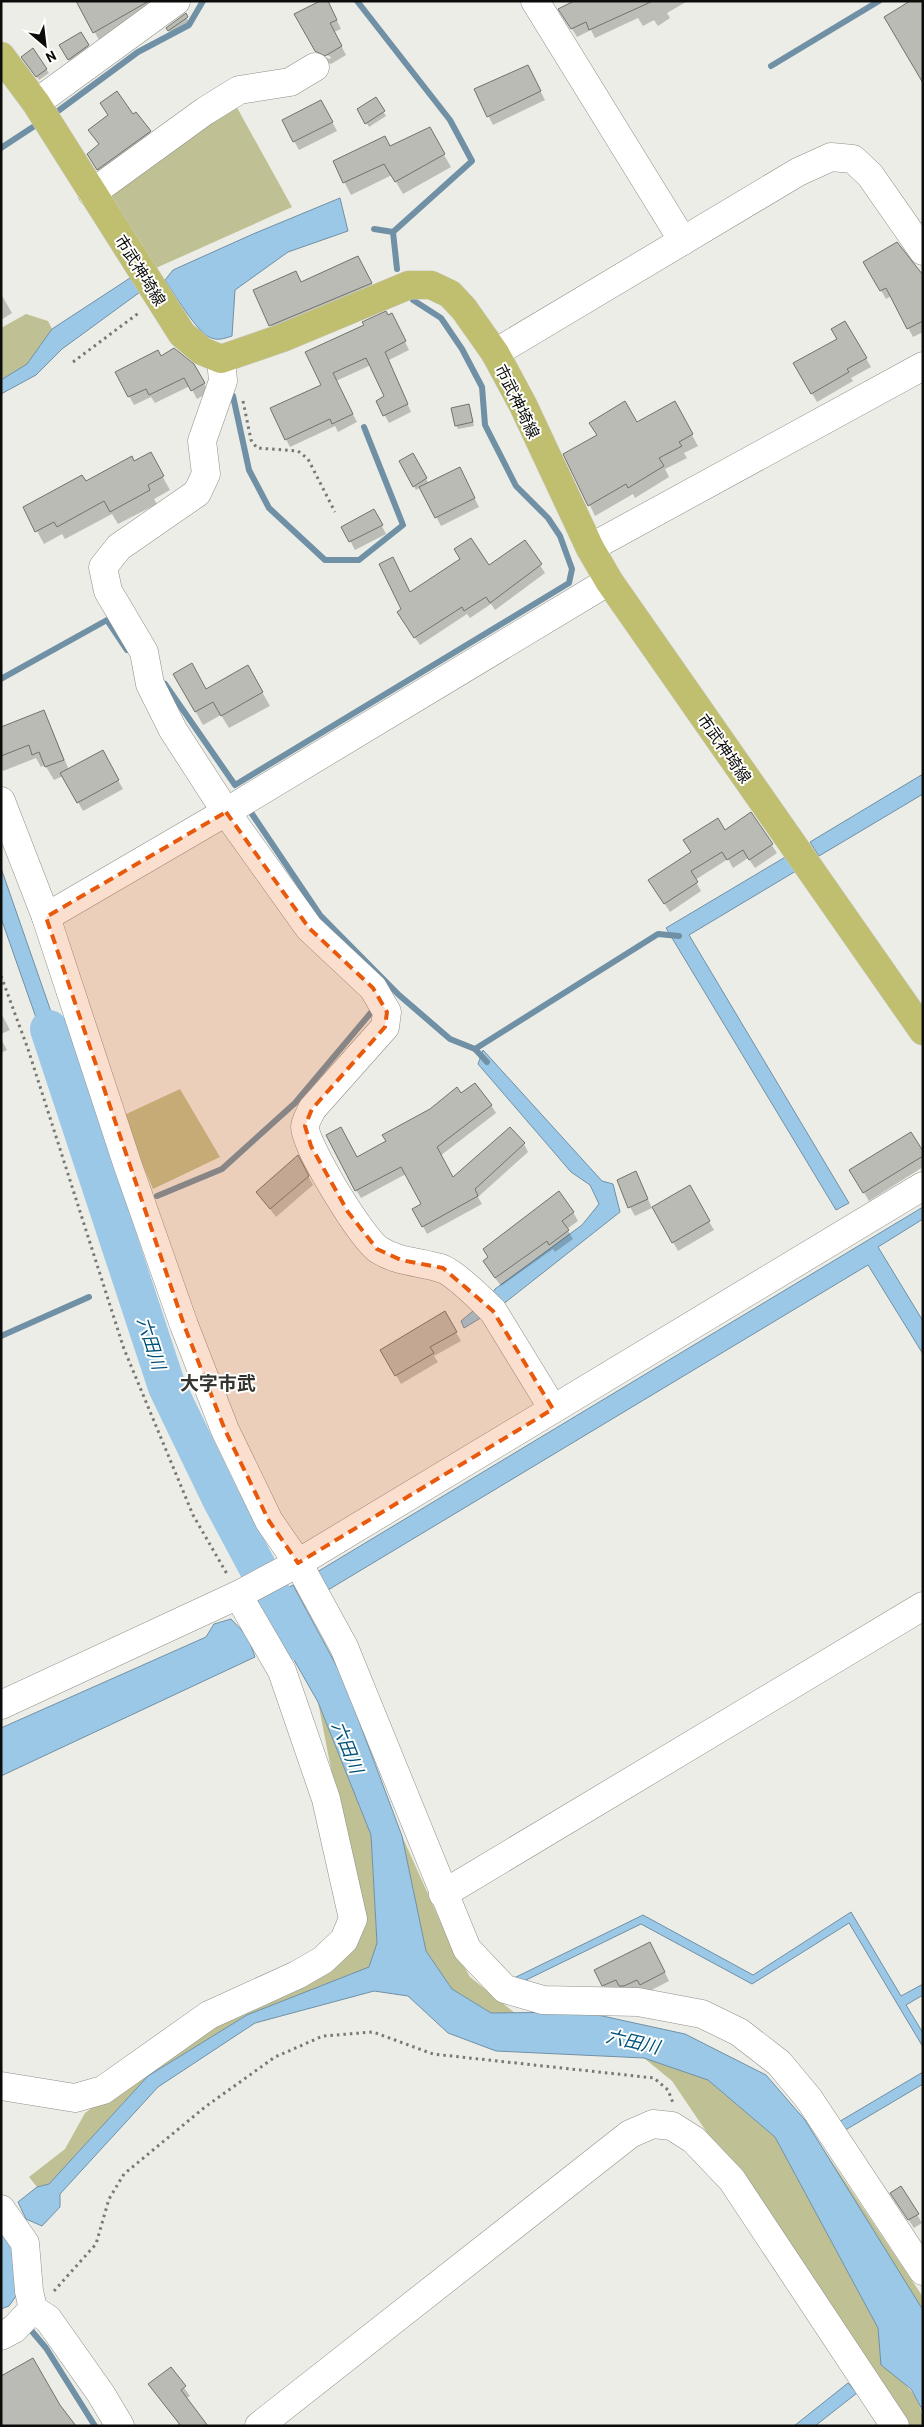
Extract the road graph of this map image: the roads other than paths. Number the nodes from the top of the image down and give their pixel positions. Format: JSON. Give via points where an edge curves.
{"nodes":[{"id":1,"x":176,"y":1,"type":"edge"},
{"id":2,"x":535,"y":1,"type":"edge"},
{"id":3,"x":1,"y":56,"type":"edge"},
{"id":4,"x":315,"y":67,"type":"dead end"},
{"id":5,"x":36,"y":103,"type":"junction"},
{"id":6,"x":92,"y":193,"type":"junction"},
{"id":7,"x":683,"y":241,"type":"junction"},
{"id":8,"x":923,"y":251,"type":"edge"},
{"id":9,"x":495,"y":353,"type":"junction"},
{"id":10,"x":923,"y":366,"type":"edge"},
{"id":11,"x":222,"y":370,"type":"junction"},
{"id":12,"x":590,"y":548,"type":"junction"},
{"id":13,"x":609,"y":581,"type":"junction"},
{"id":14,"x":1,"y":801,"type":"edge"},
{"id":15,"x":226,"y":812,"type":"junction"},
{"id":16,"x":46,"y":917,"type":"junction"},
{"id":17,"x":923,"y":1031,"type":"edge"},
{"id":18,"x":923,"y":1186,"type":"edge"},
{"id":19,"x":552,"y":1409,"type":"junction"},
{"id":20,"x":298,"y":1563,"type":"junction"},
{"id":21,"x":238,"y":1595,"type":"junction"},
{"id":22,"x":923,"y":1606,"type":"edge"},
{"id":23,"x":1,"y":1704,"type":"edge"},
{"id":24,"x":444,"y":1894,"type":"junction"},
{"id":25,"x":1,"y":2086,"type":"edge"},
{"id":26,"x":1,"y":2209,"type":"edge"},
{"id":27,"x":923,"y":2271,"type":"edge"},
{"id":28,"x":33,"y":2309,"type":"junction"},
{"id":29,"x":1,"y":2336,"type":"edge"},
{"id":30,"x":120,"y":2426,"type":"edge"},
{"id":31,"x":259,"y":2426,"type":"edge"},
{"id":32,"x":895,"y":2426,"type":"edge"}],
"edges":[{"from":1,"to":5,"type":"street"},
{"from":2,"to":7,"type":"street"},
{"from":3,"to":5,"type":"main road","name":"市武神埼線"},
{"from":4,"to":6,"type":"street","via":[[290,82],[239,90]]},
{"from":5,"to":6,"type":"main road","name":"市武神埼線"},
{"from":6,"to":11,"type":"main road","name":"市武神埼線","via":[[182,334]]},
{"from":7,"to":8,"type":"street","via":[[798,172],[831,157],[853,159],[870,175]]},
{"from":7,"to":9,"type":"street"},
{"from":9,"to":11,"type":"main road","name":"市武神埼線","via":[[450,294],[431,284],[410,285],[282,338]]},
{"from":9,"to":12,"type":"main road","name":"市武神埼線"},
{"from":10,"to":12,"type":"street"},
{"from":11,"to":15,"type":"street","via":[[202,441],[206,474],[197,493],[119,547],[103,567],[108,590],[144,652],[150,684],[173,730]]},
{"from":12,"to":13,"type":"main road","name":"市武神埼線"},
{"from":13,"to":15,"type":"street"},
{"from":13,"to":17,"type":"main road","name":"市武神埼線"},
{"from":14,"to":16,"type":"street"},
{"from":15,"to":16,"type":"street"},
{"from":15,"to":19,"type":"street","via":[[308,928],[373,988],[387,1012],[385,1027],[312,1109],[305,1126],[311,1146],[348,1212],[377,1249],[401,1260],[443,1268],[487,1305]]},
{"from":16,"to":20,"type":"street","via":[[184,1325],[229,1438],[269,1520]]},
{"from":18,"to":19,"type":"street"},
{"from":19,"to":20,"type":"street"},
{"from":20,"to":21,"type":"street"},
{"from":20,"to":24,"type":"street","via":[[344,1647]]},
{"from":21,"to":23,"type":"street"},
{"from":21,"to":25,"type":"street","via":[[282,1671],[326,1799],[353,1919],[344,1940],[323,1960],[297,1975],[209,2015],[103,2090],[75,2098]]},
{"from":22,"to":24,"type":"street"},
{"from":24,"to":27,"type":"street","via":[[467,1949],[504,1989],[543,2000],[638,2002],[702,2014],[739,2032],[779,2063],[809,2100]]},
{"from":26,"to":28,"type":"street","via":[[25,2243]]},
{"from":28,"to":29,"type":"street","via":[[14,2329]]},
{"from":28,"to":30,"type":"street","via":[[48,2319]]},
{"from":31,"to":32,"type":"street","via":[[630,2134],[653,2124],[672,2126],[694,2140],[732,2180]]}]}
